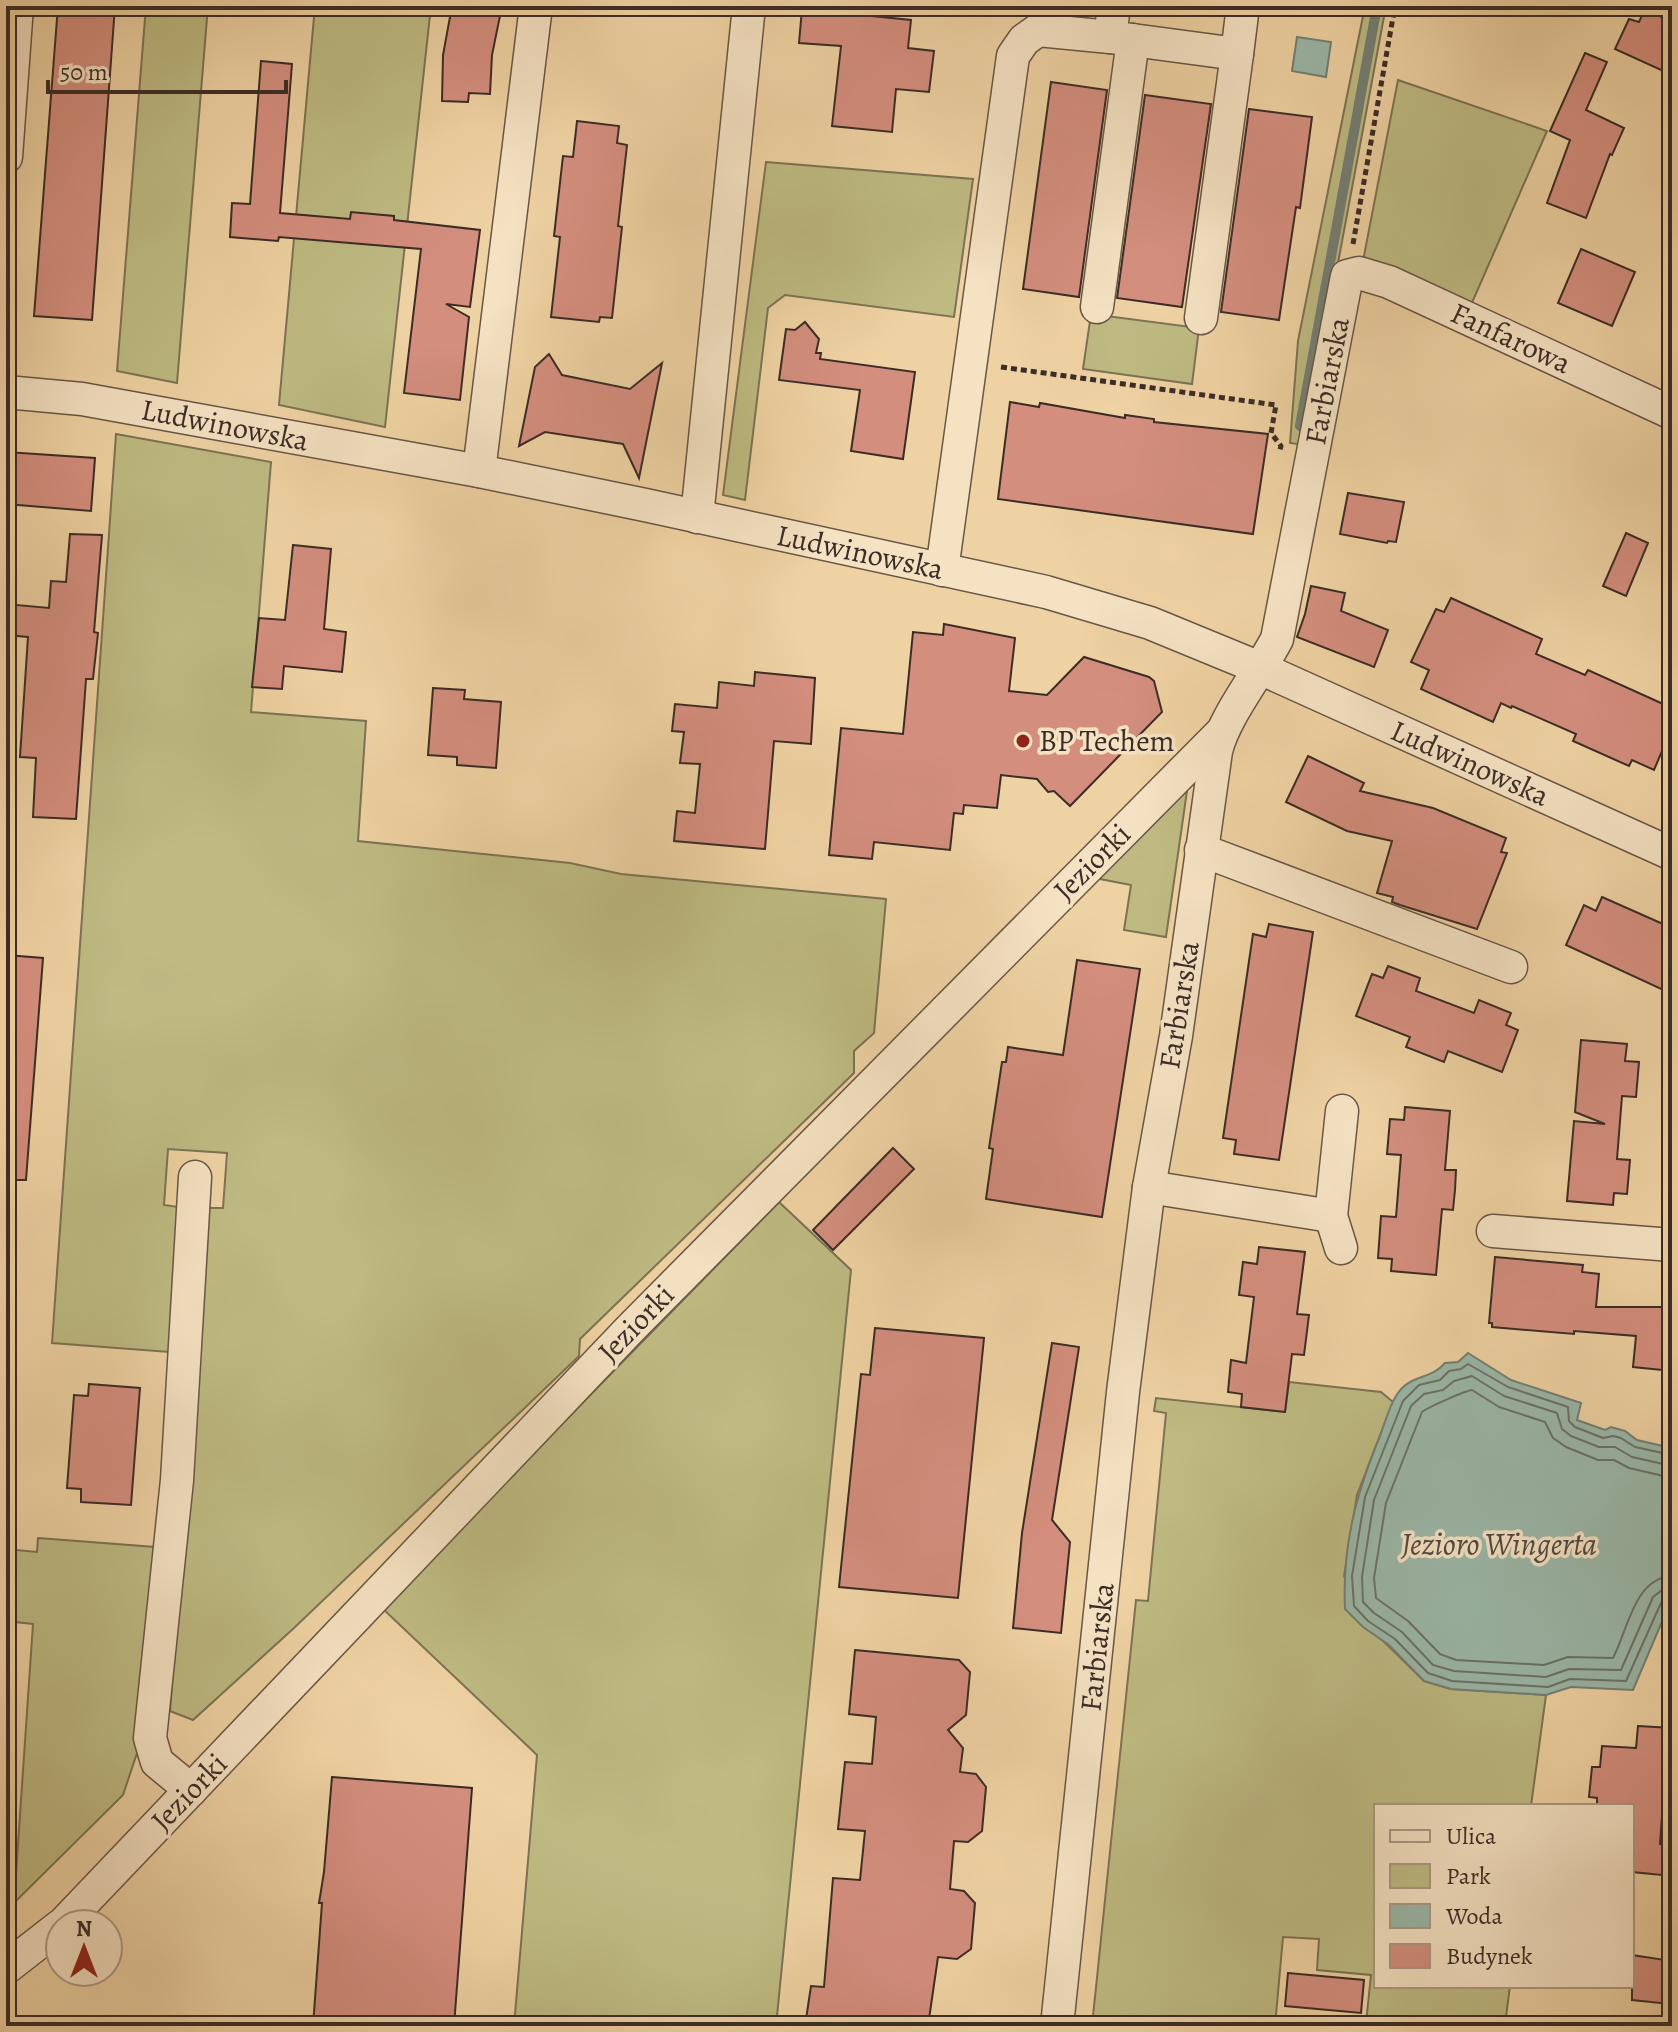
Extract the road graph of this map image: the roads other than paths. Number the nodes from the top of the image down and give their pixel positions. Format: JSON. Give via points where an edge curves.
{"nodes":[{"id":1,"x":17,"y":6,"type":"edge"},
{"id":2,"x":536,"y":6,"type":"edge"},
{"id":3,"x":749,"y":6,"type":"edge"},
{"id":4,"x":1243,"y":6,"type":"edge"},
{"id":5,"x":1119,"y":28,"type":"edge"},
{"id":6,"x":1237,"y":54,"type":"junction"},
{"id":7,"x":6,"y":157,"type":"edge"},
{"id":8,"x":1347,"y":276,"type":"joint"},
{"id":9,"x":1097,"y":307,"type":"dead end"},
{"id":10,"x":1201,"y":318,"type":"dead end"},
{"id":11,"x":6,"y":392,"type":"edge"},
{"id":12,"x":1672,"y":413,"type":"edge"},
{"id":13,"x":479,"y":471,"type":"junction"},
{"id":14,"x":697,"y":517,"type":"junction"},
{"id":15,"x":942,"y":570,"type":"junction"},
{"id":16,"x":1262,"y":669,"type":"junction"},
{"id":17,"x":1221,"y":733,"type":"junction"},
{"id":18,"x":1201,"y":850,"type":"junction"},
{"id":19,"x":1672,"y":854,"type":"edge"},
{"id":20,"x":1511,"y":967,"type":"dead end"},
{"id":21,"x":1342,"y":1111,"type":"dead end"},
{"id":22,"x":195,"y":1177,"type":"dead end"},
{"id":23,"x":1149,"y":1187,"type":"junction"},
{"id":24,"x":1331,"y":1216,"type":"junction"},
{"id":25,"x":1493,"y":1231,"type":"dead end"},
{"id":26,"x":1672,"y":1243,"type":"edge"},
{"id":27,"x":1341,"y":1248,"type":"dead end"},
{"id":28,"x":1672,"y":1258,"type":"edge"},
{"id":29,"x":191,"y":1790,"type":"junction"},
{"id":30,"x":77,"y":1908,"type":"edge"},
{"id":31,"x":44,"y":1938,"type":"edge"},
{"id":32,"x":6,"y":1968,"type":"edge"},
{"id":33,"x":1057,"y":2026,"type":"edge"}],
"edges":[{"from":1,"to":7,"type":"street"},
{"from":2,"to":13,"type":"street"},
{"from":3,"to":14,"type":"street"},
{"from":4,"to":6,"type":"street"},
{"from":5,"to":6,"type":"street"},
{"from":5,"to":9,"type":"street"},
{"from":5,"to":15,"type":"street","via":[[1038,30],[1013,56]]},
{"from":6,"to":10,"type":"street"},
{"from":8,"to":12,"type":"street","name":"Fanfarowa","via":[[1359,273],[1389,282]]},
{"from":8,"to":16,"type":"street","name":"Farbiarska","via":[[1277,639]]},
{"from":11,"to":13,"type":"street","name":"Ludwinowska","via":[[82,399]]},
{"from":13,"to":14,"type":"street","name":"Ludwinowska"},
{"from":14,"to":15,"type":"street","name":"Ludwinowska"},
{"from":15,"to":16,"type":"street","name":"Ludwinowska","via":[[1046,592],[1150,623]]},
{"from":16,"to":17,"type":"street","name":"Farbiarska"},
{"from":16,"to":19,"type":"street","name":"Ludwinowska"},
{"from":17,"to":18,"type":"street","name":"Farbiarska"},
{"from":17,"to":29,"type":"street","name":"Jeziorki","via":[[631,1328]]},
{"from":18,"to":20,"type":"street"},
{"from":18,"to":23,"type":"street","name":"Farbiarska"},
{"from":21,"to":24,"type":"street"},
{"from":22,"to":29,"type":"street","via":[[177,1480],[150,1738],[157,1762]]},
{"from":23,"to":24,"type":"street"},
{"from":23,"to":33,"type":"street","name":"Farbiarska"},
{"from":24,"to":27,"type":"street"},
{"from":25,"to":26,"type":"street"},
{"from":26,"to":28,"type":"street"},
{"from":29,"to":30,"type":"street","name":"Jeziorki"},
{"from":31,"to":32,"type":"street","name":"Jeziorki"}]}
